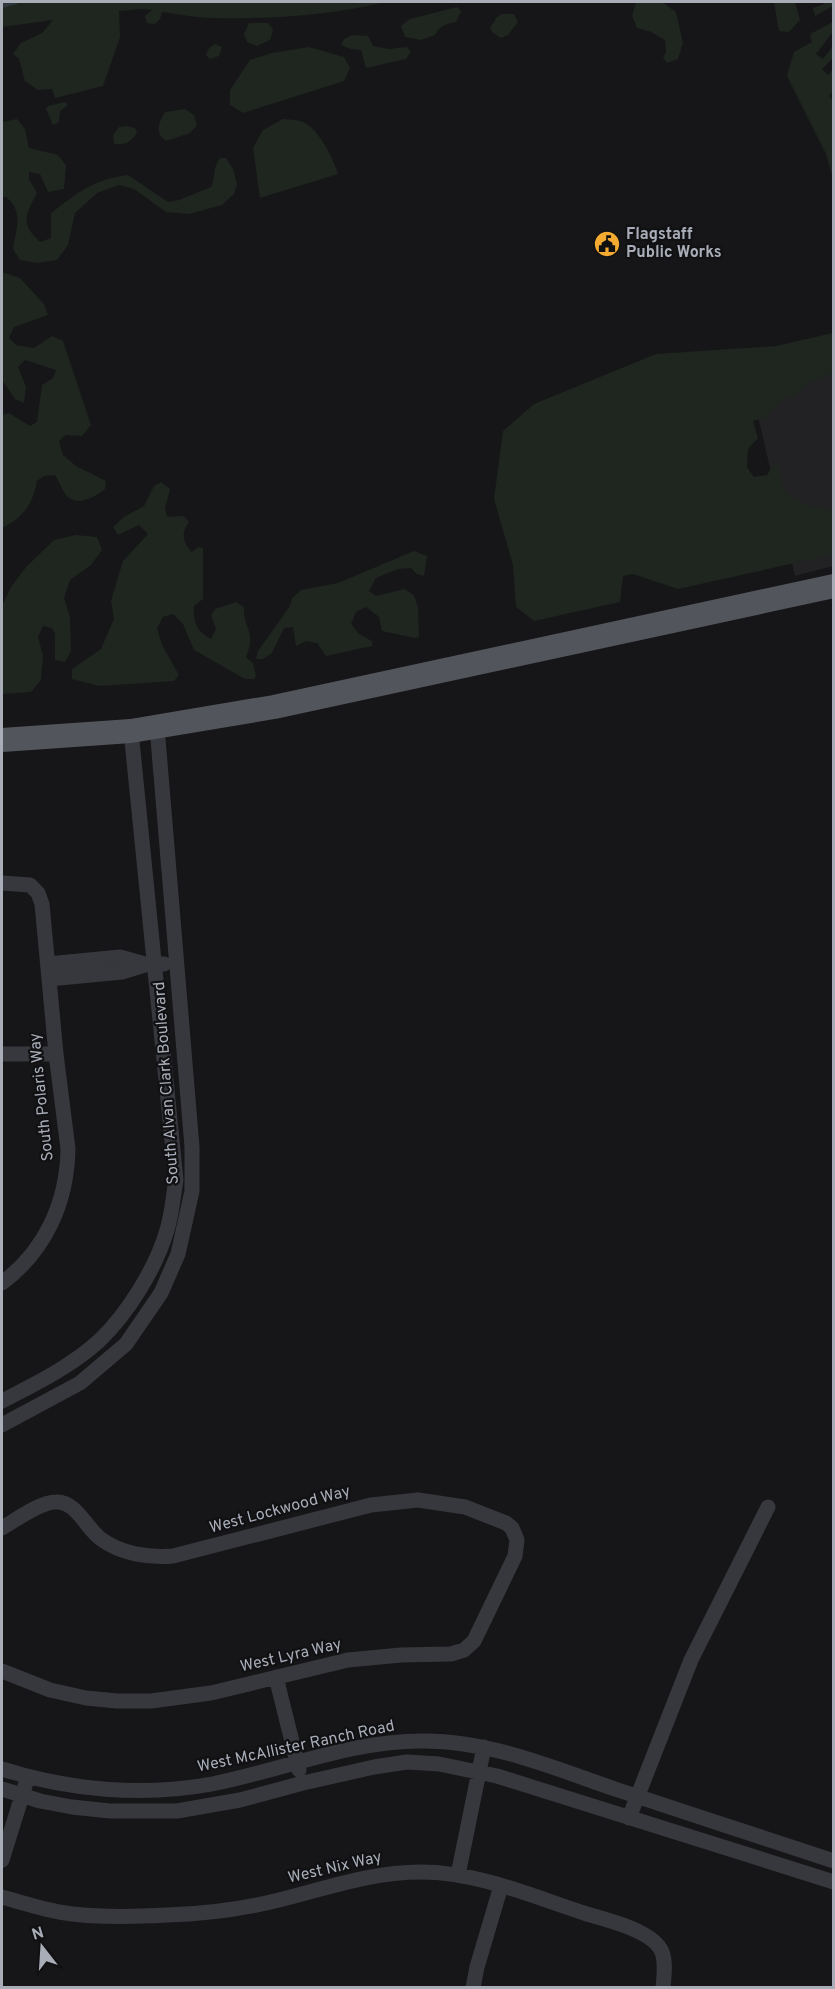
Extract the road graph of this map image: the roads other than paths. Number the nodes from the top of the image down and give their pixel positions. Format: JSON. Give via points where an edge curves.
{"nodes":[{"id":1,"x":834,"y":586,"type":"edge"},
{"id":2,"x":157,"y":727,"type":"junction"},
{"id":3,"x":131,"y":731,"type":"junction"},
{"id":4,"x":2,"y":740,"type":"edge"},
{"id":5,"x":2,"y":883,"type":"edge"},
{"id":6,"x":177,"y":963,"type":"junction"},
{"id":7,"x":152,"y":964,"type":"junction"},
{"id":8,"x":48,"y":971,"type":"junction"},
{"id":9,"x":2,"y":1054,"type":"edge"},
{"id":10,"x":56,"y":1054,"type":"junction"},
{"id":11,"x":2,"y":1283,"type":"edge"},
{"id":12,"x":2,"y":1401,"type":"edge"},
{"id":13,"x":2,"y":1425,"type":"edge"},
{"id":14,"x":768,"y":1507,"type":"dead end"},
{"id":15,"x":2,"y":1528,"type":"edge"},
{"id":16,"x":516,"y":1535,"type":"joint"},
{"id":17,"x":2,"y":1671,"type":"edge"},
{"id":18,"x":276,"y":1677,"type":"junction"},
{"id":19,"x":484,"y":1747,"type":"junction"},
{"id":20,"x":297,"y":1761,"type":"junction"},
{"id":21,"x":2,"y":1769,"type":"edge"},
{"id":22,"x":479,"y":1772,"type":"junction"},
{"id":23,"x":27,"y":1777,"type":"junction"},
{"id":24,"x":303,"y":1783,"type":"junction"},
{"id":25,"x":2,"y":1789,"type":"edge"},
{"id":26,"x":22,"y":1795,"type":"junction"},
{"id":27,"x":637,"y":1796,"type":"junction"},
{"id":28,"x":629,"y":1818,"type":"junction"},
{"id":29,"x":2,"y":1860,"type":"edge"},
{"id":30,"x":834,"y":1861,"type":"edge"},
{"id":31,"x":458,"y":1875,"type":"junction"},
{"id":32,"x":834,"y":1882,"type":"edge"},
{"id":33,"x":501,"y":1886,"type":"junction"},
{"id":34,"x":2,"y":1897,"type":"edge"},
{"id":35,"x":473,"y":1988,"type":"edge"},
{"id":36,"x":663,"y":1988,"type":"edge"}],
"edges":[{"from":1,"to":2,"type":"main road","via":[[274,707]]},
{"from":2,"to":3,"type":"main road"},
{"from":2,"to":6,"type":"street","name":"South Alvan Clark Boulevard"},
{"from":3,"to":4,"type":"main road"},
{"from":3,"to":7,"type":"street","name":"South Alvan Clark Boulevard"},
{"from":5,"to":8,"type":"street","name":"South Polaris Way","via":[[24,883],[34,888],[42,904]]},
{"from":6,"to":7,"type":"street"},
{"from":6,"to":13,"type":"street","name":"South Alvan Clark Boulevard","via":[[192,1147],[192,1191],[178,1254],[161,1293],[126,1344],[80,1383]]},
{"from":7,"to":8,"type":"street","via":[[122,972]]},
{"from":7,"to":12,"type":"street","name":"South Alvan Clark Boulevard","via":[[176,1180],[168,1229],[137,1295],[100,1340],[63,1368]]},
{"from":8,"to":10,"type":"street","name":"South Polaris Way"},
{"from":9,"to":10,"type":"street"},
{"from":10,"to":11,"type":"street","name":"South Polaris Way","via":[[68,1149],[63,1195],[39,1246]]},
{"from":14,"to":27,"type":"street","via":[[691,1660]]},
{"from":15,"to":16,"type":"street","name":"West Lockwood Way","via":[[48,1503],[64,1502],[102,1540],[146,1556],[173,1556],[356,1508],[409,1500],[465,1507],[499,1519]]},
{"from":16,"to":18,"type":"street","name":"West Lyra Way","via":[[515,1556],[474,1641],[464,1650],[348,1660]]},
{"from":17,"to":18,"type":"street","name":"West Lyra Way","via":[[50,1689],[117,1701],[181,1699]]},
{"from":18,"to":20,"type":"street"},
{"from":19,"to":20,"type":"street","name":"West McAllister Ranch Road","via":[[452,1742],[395,1743]]},
{"from":19,"to":22,"type":"street"},
{"from":19,"to":27,"type":"street","name":"West McAllister Ranch Road"},
{"from":20,"to":23,"type":"street","name":"West McAllister Ranch Road","via":[[185,1788],[116,1790]]},
{"from":20,"to":24,"type":"street"},
{"from":21,"to":23,"type":"street","name":"West McAllister Ranch Road"},
{"from":22,"to":24,"type":"street","via":[[407,1762]]},
{"from":22,"to":28,"type":"street"},
{"from":22,"to":31,"type":"street"},
{"from":23,"to":26,"type":"street"},
{"from":24,"to":26,"type":"street","via":[[177,1811],[110,1811]]},
{"from":25,"to":26,"type":"street"},
{"from":26,"to":29,"type":"street"},
{"from":27,"to":28,"type":"street"},
{"from":27,"to":30,"type":"street","name":"West McAllister Ranch Road"},
{"from":28,"to":32,"type":"street"},
{"from":31,"to":33,"type":"street","name":"West Nix Way"},
{"from":31,"to":34,"type":"street","name":"West Nix Way","via":[[378,1875],[250,1906],[165,1915],[60,1912]]},
{"from":33,"to":35,"type":"street"},
{"from":33,"to":36,"type":"street","name":"West Nix Way","via":[[653,1939],[664,1960]]}]}
